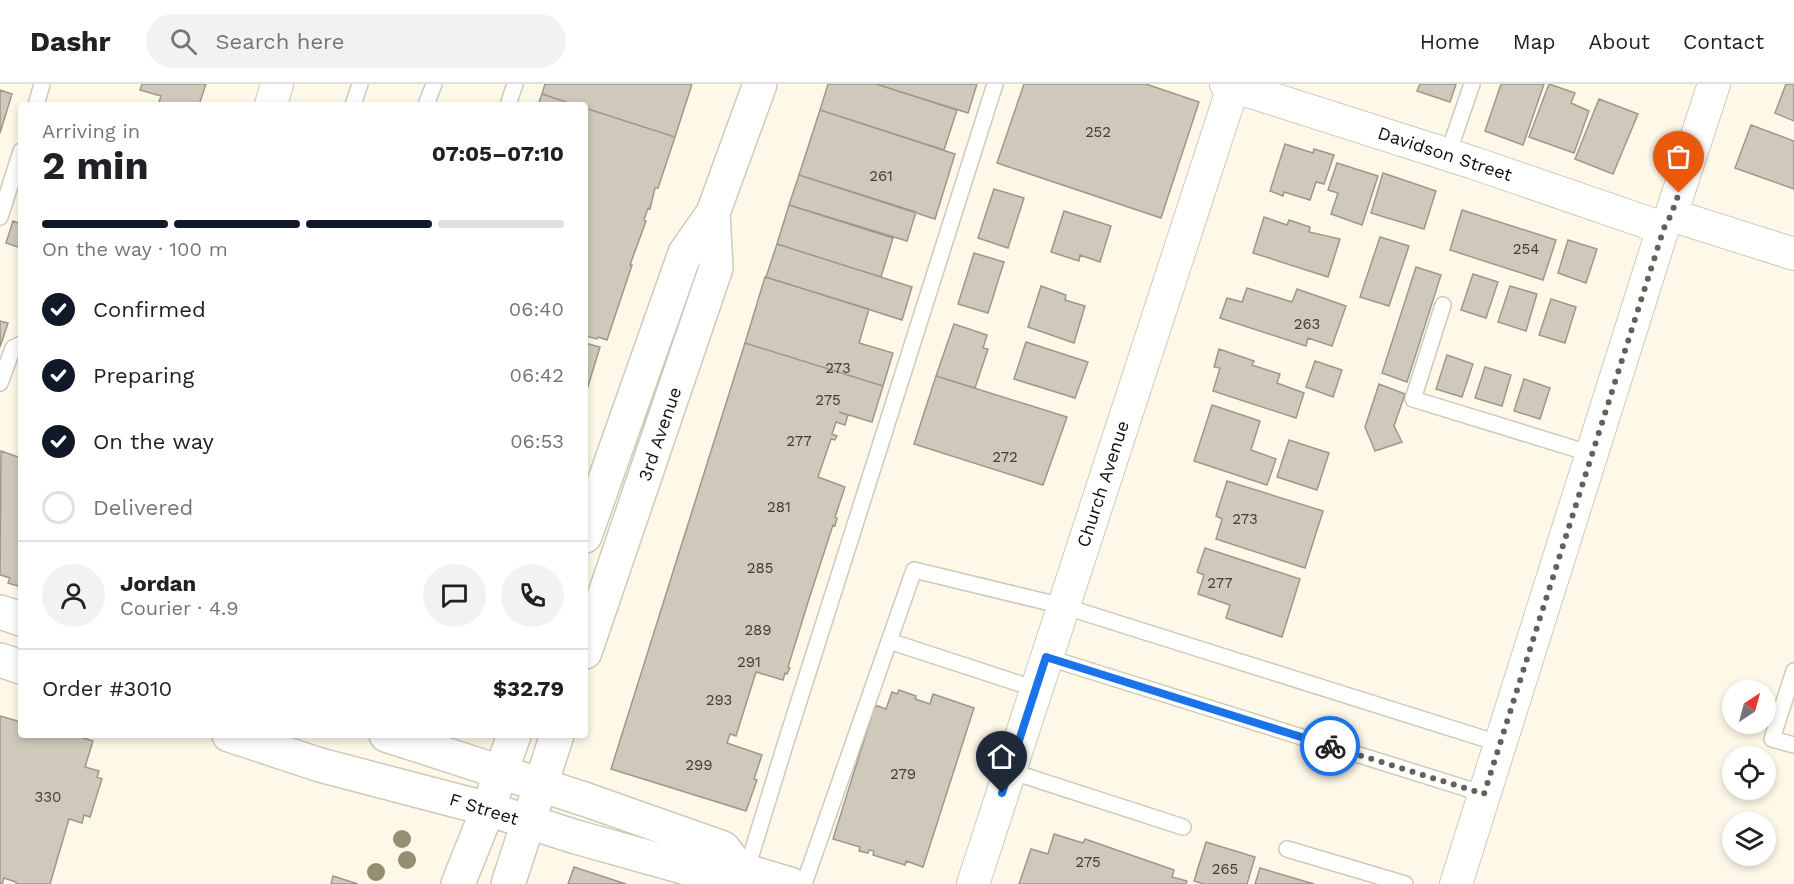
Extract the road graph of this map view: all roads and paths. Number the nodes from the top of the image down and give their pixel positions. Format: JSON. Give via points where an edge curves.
{"nodes":[{"id":1,"x":42,"y":84,"type":"edge"},
{"id":2,"x":278,"y":84,"type":"edge"},
{"id":3,"x":360,"y":84,"type":"edge"},
{"id":4,"x":434,"y":84,"type":"edge"},
{"id":5,"x":515,"y":84,"type":"edge"},
{"id":6,"x":760,"y":84,"type":"edge"},
{"id":7,"x":995,"y":84,"type":"edge"},
{"id":8,"x":1472,"y":84,"type":"edge"},
{"id":9,"x":1714,"y":84,"type":"edge"},
{"id":10,"x":1231,"y":85,"type":"edge"},
{"id":11,"x":37,"y":102,"type":"edge"},
{"id":12,"x":272,"y":102,"type":"edge"},
{"id":13,"x":354,"y":102,"type":"edge"},
{"id":14,"x":427,"y":102,"type":"edge"},
{"id":15,"x":509,"y":102,"type":"edge"},
{"id":16,"x":1448,"y":154,"type":"junction"},
{"id":17,"x":18,"y":160,"type":"edge"},
{"id":18,"x":1,"y":210,"type":"edge"},
{"id":19,"x":713,"y":213,"type":"junction"},
{"id":20,"x":1667,"y":222,"type":"junction"},
{"id":21,"x":1794,"y":254,"type":"edge"},
{"id":22,"x":1443,"y":305,"type":"dead end"},
{"id":23,"x":18,"y":346,"type":"edge"},
{"id":24,"x":0,"y":383,"type":"edge"},
{"id":25,"x":1592,"y":454,"type":"junction"},
{"id":26,"x":588,"y":528,"type":"edge"},
{"id":27,"x":1063,"y":606,"type":"junction"},
{"id":28,"x":0,"y":612,"type":"edge"},
{"id":29,"x":18,"y":618,"type":"edge"},
{"id":30,"x":889,"y":640,"type":"junction"},
{"id":31,"x":588,"y":643,"type":"edge"},
{"id":32,"x":1046,"y":657,"type":"junction"},
{"id":33,"x":0,"y":660,"type":"edge"},
{"id":34,"x":18,"y":666,"type":"edge"},
{"id":35,"x":1794,"y":671,"type":"edge"},
{"id":36,"x":1036,"y":689,"type":"junction"},
{"id":37,"x":238,"y":738,"type":"edge"},
{"id":38,"x":395,"y":738,"type":"edge"},
{"id":39,"x":513,"y":738,"type":"edge"},
{"id":40,"x":556,"y":738,"type":"edge"},
{"id":41,"x":1501,"y":744,"type":"junction"},
{"id":42,"x":1794,"y":746,"type":"edge"},
{"id":43,"x":1010,"y":771,"type":"junction"},
{"id":44,"x":501,"y":773,"type":"junction"},
{"id":45,"x":540,"y":784,"type":"junction"},
{"id":46,"x":1484,"y":794,"type":"junction"},
{"id":47,"x":488,"y":809,"type":"junction"},
{"id":48,"x":528,"y":822,"type":"junction"},
{"id":49,"x":1183,"y":827,"type":"dead end"},
{"id":50,"x":1287,"y":849,"type":"dead end"},
{"id":51,"x":743,"y":875,"type":"edge"},
{"id":52,"x":458,"y":884,"type":"edge"},
{"id":53,"x":508,"y":884,"type":"edge"},
{"id":54,"x":790,"y":884,"type":"edge"},
{"id":55,"x":804,"y":884,"type":"edge"},
{"id":56,"x":973,"y":884,"type":"edge"},
{"id":57,"x":1405,"y":884,"type":"edge"},
{"id":58,"x":1456,"y":884,"type":"edge"}],
"edges":[{"from":1,"to":11,"type":"lane"},
{"from":2,"to":12,"type":"street"},
{"from":3,"to":13,"type":"lane"},
{"from":4,"to":14,"type":"lane"},
{"from":5,"to":15,"type":"lane"},
{"from":6,"to":19,"type":"main road","name":"3rd Avenue"},
{"from":7,"to":51,"type":"lane"},
{"from":8,"to":16,"type":"lane"},
{"from":9,"to":20,"type":"street"},
{"from":10,"to":16,"type":"street","name":"Davidson Street"},
{"from":10,"to":27,"type":"street","name":"Church Avenue"},
{"from":16,"to":20,"type":"street","name":"Davidson Street"},
{"from":17,"to":18,"type":"lane"},
{"from":19,"to":26,"type":"main road","name":"3rd Avenue","via":[[686,253]]},
{"from":19,"to":31,"type":"main road","name":"3rd Avenue","via":[[716,268]]},
{"from":20,"to":21,"type":"street","name":"Davidson Street"},
{"from":20,"to":25,"type":"street"},
{"from":22,"to":25,"type":"lane","via":[[1413,399]]},
{"from":23,"to":24,"type":"lane","via":[[13,348]]},
{"from":25,"to":41,"type":"street"},
{"from":27,"to":30,"type":"lane","via":[[914,570]]},
{"from":27,"to":32,"type":"street","name":"Church Avenue"},
{"from":27,"to":41,"type":"lane"},
{"from":28,"to":29,"type":"main road"},
{"from":30,"to":36,"type":"lane"},
{"from":30,"to":55,"type":"lane"},
{"from":32,"to":36,"type":"street","name":"Church Avenue"},
{"from":32,"to":46,"type":"lane"},
{"from":33,"to":34,"type":"main road"},
{"from":35,"to":42,"type":"lane","via":[[1772,739]]},
{"from":36,"to":43,"type":"street","name":"Church Avenue"},
{"from":37,"to":47,"type":"main road","name":"F Street","via":[[320,765]]},
{"from":38,"to":44,"type":"main road"},
{"from":39,"to":44,"type":"main road"},
{"from":40,"to":45,"type":"main road"},
{"from":41,"to":46,"type":"street"},
{"from":43,"to":49,"type":"lane"},
{"from":43,"to":56,"type":"street","name":"Church Avenue"},
{"from":44,"to":45,"type":"main road"},
{"from":44,"to":47,"type":"main road"},
{"from":45,"to":48,"type":"main road"},
{"from":45,"to":51,"type":"main road","via":[[723,848]]},
{"from":46,"to":58,"type":"street"},
{"from":47,"to":48,"type":"main road","name":"F Street"},
{"from":47,"to":52,"type":"main road"},
{"from":48,"to":51,"type":"main road","name":"F Street","via":[[715,876]]},
{"from":48,"to":53,"type":"main road"},
{"from":50,"to":57,"type":"lane"},
{"from":51,"to":54,"type":"main road"}]}
